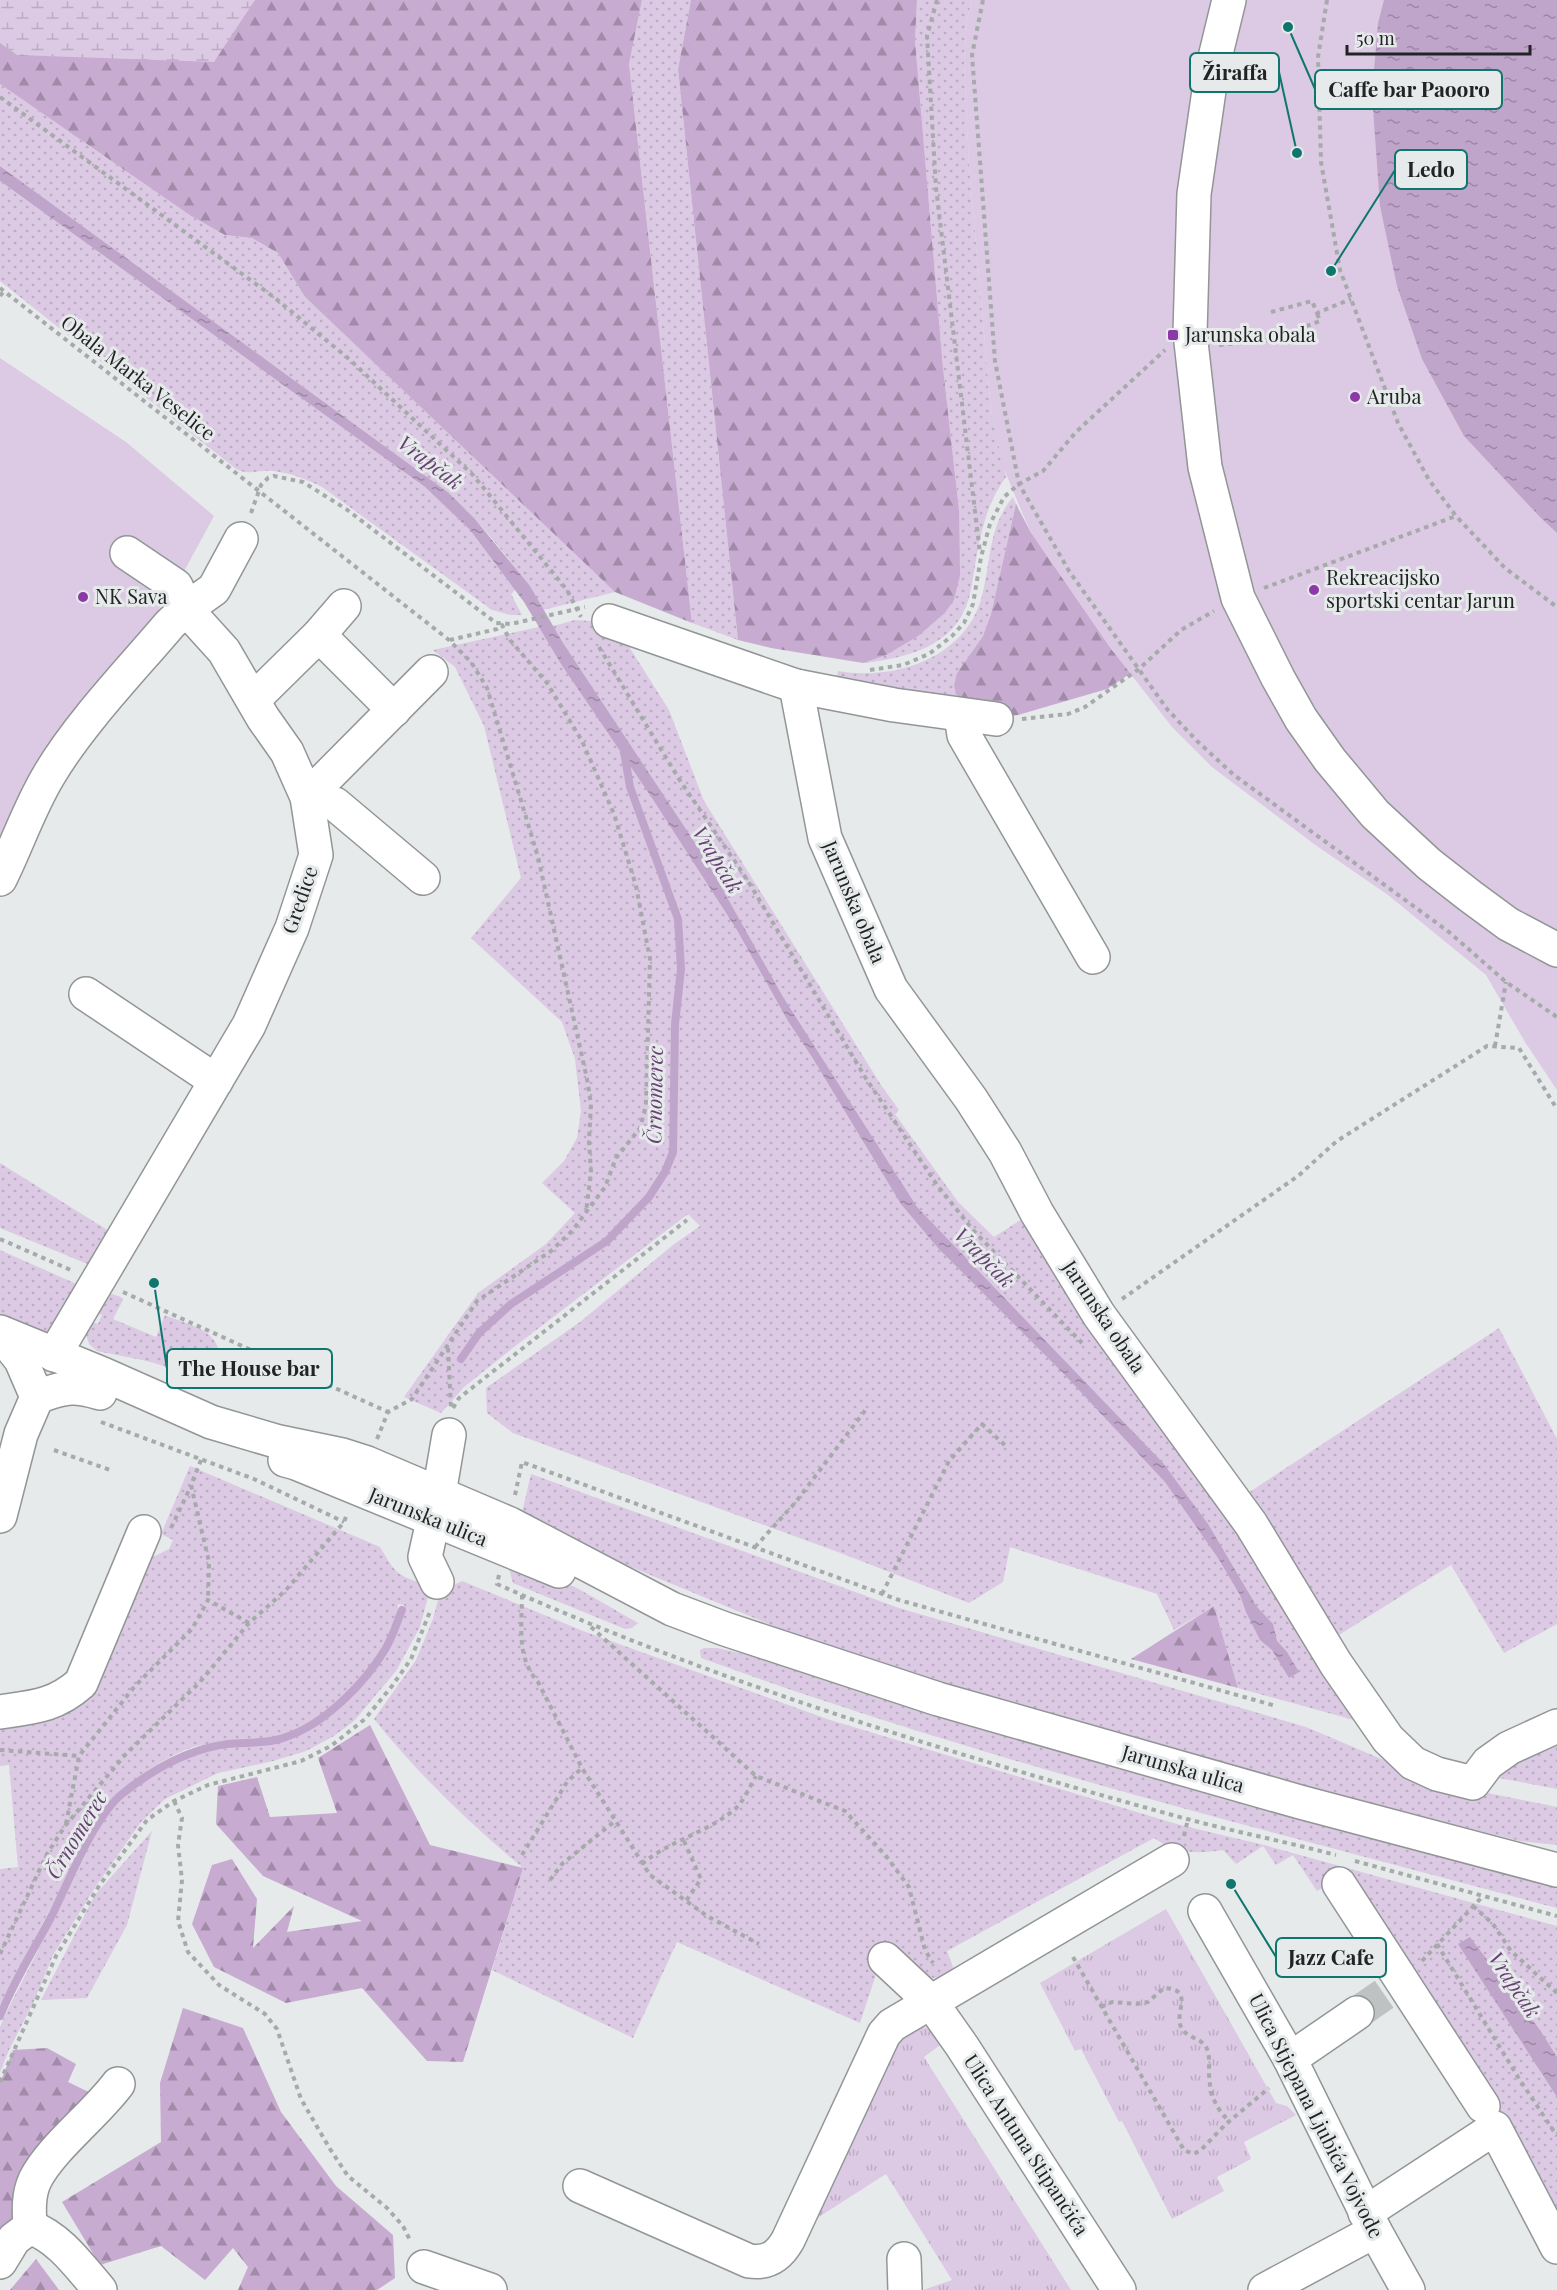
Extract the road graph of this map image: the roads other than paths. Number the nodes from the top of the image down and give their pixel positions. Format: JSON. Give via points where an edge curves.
{"nodes":[{"id":1,"x":1228,"y":0,"type":"edge"},
{"id":2,"x":241,"y":539,"type":"road end"},
{"id":3,"x":127,"y":553,"type":"dead end"},
{"id":4,"x":344,"y":606,"type":"dead end"},
{"id":5,"x":186,"y":609,"type":"junction"},
{"id":6,"x":595,"y":627,"type":"road end"},
{"id":7,"x":319,"y":634,"type":"junction"},
{"id":8,"x":431,"y":672,"type":"dead end"},
{"id":9,"x":796,"y":686,"type":"junction"},
{"id":10,"x":253,"y":699,"type":"junction"},
{"id":11,"x":394,"y":710,"type":"junction"},
{"id":12,"x":961,"y":715,"type":"junction"},
{"id":13,"x":996,"y":719,"type":"road end"},
{"id":14,"x":307,"y":797,"type":"junction"},
{"id":15,"x":423,"y":878,"type":"dead end"},
{"id":16,"x":0,"y":879,"type":"edge"},
{"id":17,"x":1557,"y":950,"type":"edge"},
{"id":18,"x":1094,"y":957,"type":"dead end"},
{"id":19,"x":86,"y":994,"type":"dead end"},
{"id":20,"x":216,"y":1081,"type":"junction"},
{"id":21,"x":0,"y":1333,"type":"edge"},
{"id":22,"x":54,"y":1355,"type":"junction"},
{"id":23,"x":36,"y":1397,"type":"junction"},
{"id":24,"x":95,"y":1405,"type":"junction"},
{"id":25,"x":450,"y":1422,"type":"road end"},
{"id":26,"x":436,"y":1506,"type":"junction"},
{"id":27,"x":0,"y":1516,"type":"edge"},
{"id":28,"x":144,"y":1532,"type":"road end"},
{"id":29,"x":436,"y":1582,"type":"road end"},
{"id":30,"x":0,"y":1712,"type":"edge"},
{"id":31,"x":1557,"y":1726,"type":"edge"},
{"id":32,"x":1172,"y":1860,"type":"dead end"},
{"id":33,"x":1342,"y":1866,"type":"road end"},
{"id":34,"x":1557,"y":1870,"type":"edge"},
{"id":35,"x":1205,"y":1911,"type":"dead end"},
{"id":36,"x":885,"y":1959,"type":"dead end"},
{"id":37,"x":940,"y":1997,"type":"junction"},
{"id":38,"x":1357,"y":2013,"type":"tunnel mouth"},
{"id":39,"x":1290,"y":2059,"type":"junction"},
{"id":40,"x":118,"y":2084,"type":"dead end"},
{"id":41,"x":1483,"y":2106,"type":"dead end"},
{"id":42,"x":580,"y":2186,"type":"dead end"},
{"id":43,"x":1370,"y":2222,"type":"junction"},
{"id":44,"x":30,"y":2227,"type":"junction"},
{"id":45,"x":1557,"y":2247,"type":"edge"},
{"id":46,"x":0,"y":2262,"type":"edge"},
{"id":47,"x":424,"y":2267,"type":"road end"},
{"id":48,"x":100,"y":2290,"type":"edge"},
{"id":49,"x":490,"y":2290,"type":"edge"},
{"id":50,"x":1119,"y":2290,"type":"edge"},
{"id":51,"x":1265,"y":2290,"type":"edge"},
{"id":52,"x":1408,"y":2290,"type":"edge"}],
"edges":[{"from":1,"to":17,"type":"street","via":[[1212,70],[1194,194],[1190,333],[1205,467],[1238,598],[1301,719],[1375,814],[1429,864],[1508,924]]},
{"from":2,"to":5,"type":"street","via":[[214,589]]},
{"from":3,"to":5,"type":"street","name":"Gredice","via":[[176,586]]},
{"from":4,"to":7,"type":"street"},
{"from":5,"to":10,"type":"street","name":"Gredice","via":[[224,651]]},
{"from":5,"to":16,"type":"street","via":[[82,728],[49,774]]},
{"from":6,"to":9,"type":"street"},
{"from":7,"to":10,"type":"street"},
{"from":7,"to":11,"type":"street"},
{"from":8,"to":11,"type":"street"},
{"from":9,"to":12,"type":"street"},
{"from":9,"to":31,"type":"street","name":"Jarunska obala","via":[[825,838],[891,989],[1005,1152],[1037,1214],[1099,1315],[1251,1524],[1336,1664],[1388,1739],[1413,1762],[1437,1774],[1473,1783],[1488,1763]]},
{"from":10,"to":14,"type":"street","name":"Gredice","via":[[287,752]]},
{"from":11,"to":14,"type":"street"},
{"from":12,"to":13,"type":"street"},
{"from":12,"to":18,"type":"street","via":[[964,735]]},
{"from":14,"to":15,"type":"street","via":[[335,804]]},
{"from":14,"to":20,"type":"street","name":"Gredice","via":[[316,855],[292,928],[249,1025]]},
{"from":19,"to":20,"type":"street"},
{"from":20,"to":22,"type":"street","name":"Gredice"},
{"from":21,"to":22,"type":"street","name":"Jarunska ulica"},
{"from":21,"to":23,"type":"street","via":[[21,1359]]},
{"from":22,"to":24,"type":"street","name":"Jarunska ulica"},
{"from":22,"to":26,"type":"street","name":"Jarunska ulica","via":[[211,1422],[359,1460]]},
{"from":23,"to":24,"type":"street","via":[[61,1388],[79,1387]]},
{"from":23,"to":27,"type":"street","via":[[21,1434]]},
{"from":24,"to":26,"type":"street","name":"Jarunska ulica"},
{"from":25,"to":26,"type":"street"},
{"from":26,"to":29,"type":"street","via":[[425,1557]]},
{"from":26,"to":34,"type":"street","name":"Jarunska ulica","via":[[632,1609],[702,1637],[768,1653],[811,1658],[938,1699],[1300,1802]]},
{"from":28,"to":30,"type":"street","via":[[81,1683],[67,1696],[46,1706]]},
{"from":32,"to":37,"type":"street"},
{"from":33,"to":41,"type":"street","via":[[1402,1982]]},
{"from":35,"to":39,"type":"street","name":"Ulica Stjepana Ljubića Vojvode"},
{"from":36,"to":37,"type":"street","name":"Ulica Antuna Stipančića"},
{"from":37,"to":42,"type":"street","via":[[892,2025],[884,2034],[788,2240],[782,2251],[767,2261],[749,2261]]},
{"from":37,"to":50,"type":"street","name":"Ulica Antuna Stipančića","via":[[962,2046]]},
{"from":38,"to":39,"type":"street"},
{"from":39,"to":43,"type":"street","name":"Ulica Stjepana Ljubića Vojvode"},
{"from":40,"to":44,"type":"street","via":[[45,2164],[29,2200]]},
{"from":43,"to":45,"type":"street","via":[[1494,2128]]},
{"from":43,"to":51,"type":"street"},
{"from":43,"to":52,"type":"street","name":"Ulica Stjepana Ljubića Vojvode"},
{"from":44,"to":46,"type":"street","via":[[14,2239]]},
{"from":44,"to":48,"type":"street","via":[[60,2244]]},
{"from":47,"to":49,"type":"street"}]}
